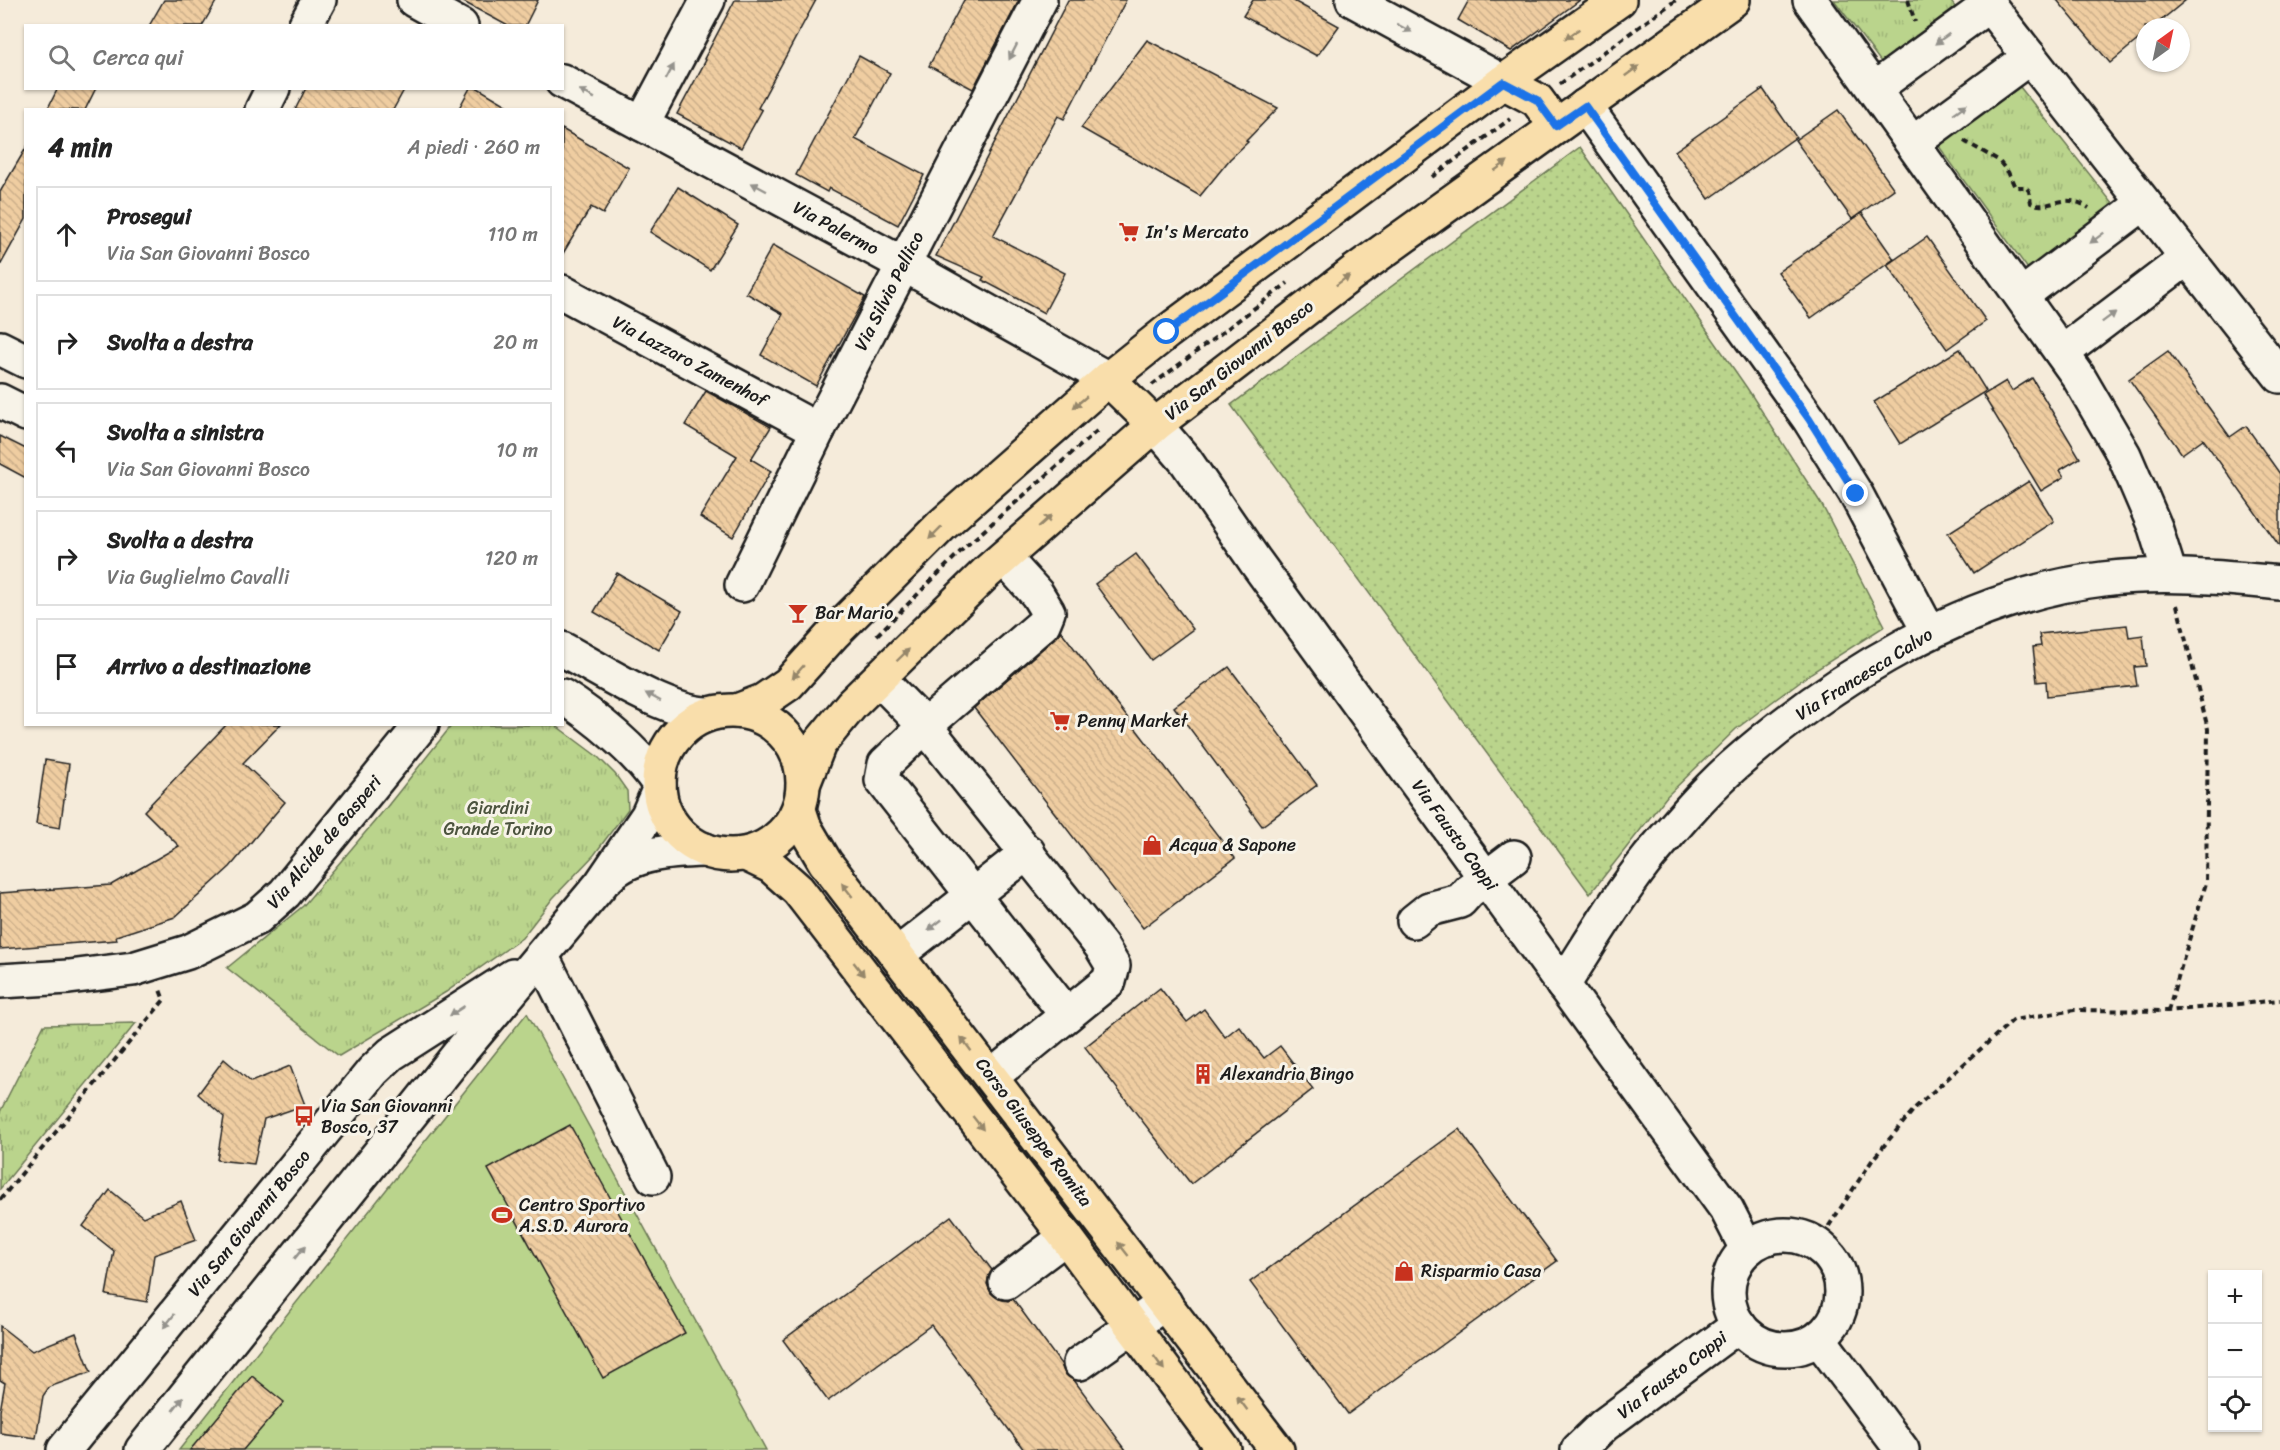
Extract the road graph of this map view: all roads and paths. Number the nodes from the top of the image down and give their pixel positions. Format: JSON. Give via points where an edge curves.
{"nodes":[{"id":1,"x":319,"y":0,"type":"edge"},
{"id":2,"x":414,"y":0,"type":"edge"},
{"id":3,"x":708,"y":0,"type":"edge"},
{"id":4,"x":1040,"y":0,"type":"edge"},
{"id":5,"x":1353,"y":0,"type":"edge"},
{"id":6,"x":1619,"y":0,"type":"edge"},
{"id":7,"x":1677,"y":0,"type":"edge"},
{"id":8,"x":1732,"y":0,"type":"edge"},
{"id":9,"x":1810,"y":0,"type":"edge"},
{"id":10,"x":1908,"y":0,"type":"edge"},
{"id":11,"x":1987,"y":2,"type":"edge"},
{"id":12,"x":306,"y":24,"type":"edge"},
{"id":13,"x":457,"y":24,"type":"edge"},
{"id":14,"x":1916,"y":27,"type":"dead end"},
{"id":15,"x":2030,"y":57,"type":"junction"},
{"id":16,"x":1577,"y":71,"type":"dead end"},
{"id":17,"x":564,"y":82,"type":"edge"},
{"id":18,"x":1503,"y":82,"type":"junction"},
{"id":19,"x":1874,"y":89,"type":"junction"},
{"id":20,"x":272,"y":90,"type":"edge"},
{"id":21,"x":1585,"y":106,"type":"junction"},
{"id":22,"x":263,"y":108,"type":"edge"},
{"id":23,"x":642,"y":124,"type":"junction"},
{"id":24,"x":1556,"y":126,"type":"junction"},
{"id":25,"x":1959,"y":136,"type":"dead end"},
{"id":26,"x":1913,"y":143,"type":"junction"},
{"id":27,"x":2144,"y":203,"type":"junction"},
{"id":28,"x":2097,"y":214,"type":"dead end"},
{"id":29,"x":2187,"y":258,"type":"junction"},
{"id":30,"x":903,"y":264,"type":"junction"},
{"id":31,"x":564,"y":293,"type":"edge"},
{"id":32,"x":2022,"y":295,"type":"junction"},
{"id":33,"x":0,"y":348,"type":"edge"},
{"id":34,"x":2062,"y":353,"type":"junction"},
{"id":35,"x":24,"y":360,"type":"edge"},
{"id":36,"x":2280,"y":376,"type":"edge"},
{"id":37,"x":1108,"y":379,"type":"junction"},
{"id":38,"x":0,"y":401,"type":"edge"},
{"id":39,"x":24,"y":413,"type":"edge"},
{"id":40,"x":1155,"y":425,"type":"junction"},
{"id":41,"x":818,"y":430,"type":"junction"},
{"id":42,"x":1004,"y":558,"type":"junction"},
{"id":43,"x":2170,"y":575,"type":"junction"},
{"id":44,"x":2280,"y":583,"type":"edge"},
{"id":45,"x":742,"y":585,"type":"dead end"},
{"id":46,"x":1929,"y":632,"type":"junction"},
{"id":47,"x":564,"y":650,"type":"edge"},
{"id":48,"x":879,"y":679,"type":"junction"},
{"id":49,"x":564,"y":697,"type":"edge"},
{"id":50,"x":722,"y":713,"type":"junction"},
{"id":51,"x":420,"y":726,"type":"edge"},
{"id":52,"x":925,"y":726,"type":"junction"},
{"id":53,"x":659,"y":787,"type":"junction"},
{"id":54,"x":801,"y":796,"type":"junction"},
{"id":55,"x":705,"y":850,"type":"junction"},
{"id":56,"x":1028,"y":852,"type":"junction"},
{"id":57,"x":746,"y":854,"type":"junction"},
{"id":58,"x":1514,"y":857,"type":"dead end"},
{"id":59,"x":1486,"y":878,"type":"junction"},
{"id":60,"x":601,"y":884,"type":"junction"},
{"id":61,"x":973,"y":895,"type":"junction"},
{"id":62,"x":1414,"y":921,"type":"dead end"},
{"id":63,"x":898,"y":954,"type":"junction"},
{"id":64,"x":542,"y":957,"type":"junction"},
{"id":65,"x":151,"y":964,"type":"junction"},
{"id":66,"x":0,"y":981,"type":"edge"},
{"id":67,"x":1563,"y":985,"type":"junction"},
{"id":68,"x":2280,"y":1000,"type":"edge"},
{"id":69,"x":2168,"y":1011,"type":"junction"},
{"id":70,"x":1067,"y":1015,"type":"junction"},
{"id":71,"x":992,"y":1077,"type":"junction"},
{"id":72,"x":653,"y":1177,"type":"dead end"},
{"id":73,"x":0,"y":1200,"type":"edge"},
{"id":74,"x":1066,"y":1237,"type":"junction"},
{"id":75,"x":1817,"y":1244,"type":"junction"},
{"id":76,"x":1748,"y":1249,"type":"junction"},
{"id":77,"x":1006,"y":1282,"type":"dead end"},
{"id":78,"x":1165,"y":1302,"type":"junction"},
{"id":79,"x":1739,"y":1325,"type":"junction"},
{"id":80,"x":1132,"y":1327,"type":"junction"},
{"id":81,"x":1819,"y":1339,"type":"junction"},
{"id":82,"x":1080,"y":1363,"type":"dead end"},
{"id":83,"x":64,"y":1450,"type":"edge"},
{"id":84,"x":142,"y":1450,"type":"edge"},
{"id":85,"x":1224,"y":1450,"type":"edge"},
{"id":86,"x":1277,"y":1450,"type":"edge"},
{"id":87,"x":1578,"y":1450,"type":"edge"},
{"id":88,"x":1902,"y":1450,"type":"edge"}],
"edges":[{"from":1,"to":12,"type":"street"},
{"from":2,"to":13,"type":"street"},
{"from":23,"to":3,"type":"street","one_way":true},
{"from":4,"to":30,"type":"street","name":"Via Silvio Pellico","one_way":true},
{"from":5,"to":18,"type":"street","one_way":true},
{"from":6,"to":18,"type":"main road","one_way":true},
{"from":7,"to":16,"type":"path"},
{"from":21,"to":8,"type":"main road","name":"Via San Giovanni Bosco","one_way":true},
{"from":9,"to":19,"type":"street"},
{"from":10,"to":14,"type":"path"},
{"from":11,"to":15,"type":"street"},
{"from":11,"to":19,"type":"street","one_way":true},
{"from":26,"to":15,"type":"street","one_way":true},
{"from":15,"to":27,"type":"street"},
{"from":23,"to":17,"type":"street","name":"Via Palermo","one_way":true},
{"from":18,"to":24,"type":"main road","via":[[1537,100]]},
{"from":18,"to":37,"type":"main road"},
{"from":19,"to":26,"type":"street"},
{"from":20,"to":22,"type":"street"},
{"from":21,"to":24,"type":"main road","name":"Via San Giovanni Bosco"},
{"from":21,"to":46,"type":"street","via":[[1809,419],[1856,494]]},
{"from":30,"to":23,"type":"street","name":"Via Palermo","one_way":true},
{"from":40,"to":24,"type":"main road","name":"Via San Giovanni Bosco","one_way":true,"via":[[1354,272]]},
{"from":25,"to":28,"type":"path","via":[[1998,160],[2015,187],[2029,191],[2031,203],[2037,206],[2073,200]]},
{"from":26,"to":32,"type":"street"},
{"from":27,"to":29,"type":"street"},
{"from":27,"to":32,"type":"street","one_way":true},
{"from":34,"to":29,"type":"street","one_way":true},
{"from":29,"to":36,"type":"street"},
{"from":30,"to":37,"type":"street","name":"Via Palermo"},
{"from":30,"to":41,"type":"street","name":"Via Silvio Pellico"},
{"from":31,"to":41,"type":"street","name":"Via Lazzaro Zamenhof"},
{"from":32,"to":34,"type":"street"},
{"from":33,"to":35,"type":"street"},
{"from":34,"to":43,"type":"street","via":[[2124,455],[2155,527]]},
{"from":37,"to":40,"type":"main road"},
{"from":37,"to":50,"type":"main road","one_way":true,"via":[[942,525],[788,684],[763,700]]},
{"from":38,"to":39,"type":"street"},
{"from":42,"to":40,"type":"main road","name":"Via San Giovanni Bosco","one_way":true},
{"from":40,"to":59,"type":"street","name":"Via Fausto Coppi","via":[[1186,461]]},
{"from":41,"to":45,"type":"street","name":"Via Silvio Pellico"},
{"from":48,"to":42,"type":"main road","name":"Via San Giovanni Bosco","one_way":true},
{"from":42,"to":52,"type":"street","via":[[1038,594],[1048,612],[1043,624]]},
{"from":43,"to":44,"type":"street","name":"Via Francesca Calvo"},
{"from":43,"to":46,"type":"street","name":"Via Francesca Calvo","via":[[2102,579],[2032,593],[1962,616]]},
{"from":43,"to":69,"type":"path","via":[[2208,729],[2206,883]]},
{"from":46,"to":67,"type":"street","name":"Via Francesca Calvo","via":[[1848,680],[1773,732],[1731,768],[1640,870]]},
{"from":50,"to":47,"type":"street","one_way":true,"via":[[690,712],[661,702]]},
{"from":48,"to":52,"type":"street"},
{"from":48,"to":54,"type":"main road","name":"Via San Giovanni Bosco","via":[[824,737],[814,753]]},
{"from":49,"to":53,"type":"street","via":[[612,735],[648,770]]},
{"from":50,"to":53,"type":"main road","via":[[688,724],[673,739],[662,763]]},
{"from":50,"to":54,"type":"main road","via":[[765,719],[788,738],[799,759]]},
{"from":51,"to":65,"type":"street","name":"Via Alcide de Gasperi","via":[[271,908],[224,936]]},
{"from":52,"to":56,"type":"street"},
{"from":52,"to":61,"type":"street","via":[[885,764],[882,780]]},
{"from":53,"to":55,"type":"main road","via":[[664,810],[675,828],[686,840]]},
{"from":53,"to":60,"type":"street","via":[[648,815]]},
{"from":54,"to":57,"type":"main road","via":[[786,830],[763,848]]},
{"from":63,"to":54,"type":"main road","name":"Corso Giuseppe Romita","one_way":true,"via":[[825,862],[802,822]]},
{"from":55,"to":57,"type":"main road"},
{"from":55,"to":60,"type":"street","via":[[638,859],[611,873]]},
{"from":56,"to":61,"type":"street"},
{"from":56,"to":70,"type":"street","via":[[1113,966],[1109,981]]},
{"from":57,"to":74,"type":"main road","one_way":true,"via":[[771,866],[798,890]]},
{"from":58,"to":59,"type":"street"},
{"from":59,"to":62,"type":"street","via":[[1460,901],[1429,909]]},
{"from":59,"to":67,"type":"street","name":"Via Fausto Coppi"},
{"from":60,"to":64,"type":"street","name":"Via San Giovanni Bosco"},
{"from":61,"to":63,"type":"street","one_way":true},
{"from":61,"to":70,"type":"street"},
{"from":71,"to":63,"type":"main road","name":"Corso Giuseppe Romita","one_way":true},
{"from":64,"to":72,"type":"street"},
{"from":64,"to":83,"type":"street","name":"Via San Giovanni Bosco","one_way":true,"via":[[391,1054],[372,1071]]},
{"from":84,"to":64,"type":"street","name":"Via San Giovanni Bosco","one_way":true,"via":[[462,1050]]},
{"from":65,"to":66,"type":"street","name":"Via Alcide de Gasperi","via":[[94,975]]},
{"from":65,"to":73,"type":"path","via":[[164,1000]]},
{"from":67,"to":76,"type":"street","name":"Via Fausto Coppi","via":[[1727,1210]]},
{"from":68,"to":69,"type":"path"},
{"from":69,"to":75,"type":"path","via":[[2074,1010],[2013,1020],[1916,1107],[1873,1159]]},
{"from":70,"to":71,"type":"street"},
{"from":78,"to":71,"type":"main road","name":"Corso Giuseppe Romita","one_way":true},
{"from":74,"to":77,"type":"street"},
{"from":74,"to":80,"type":"main road"},
{"from":75,"to":76,"type":"street","via":[[1782,1235],[1763,1239]]},
{"from":75,"to":81,"type":"street","via":[[1839,1273],[1843,1291],[1832,1326]]},
{"from":76,"to":79,"type":"street","name":"Via Fausto Coppi","via":[[1730,1277],[1731,1311]]},
{"from":78,"to":80,"type":"street"},
{"from":86,"to":78,"type":"main road","name":"Corso Giuseppe Romita","one_way":true},
{"from":79,"to":81,"type":"street","name":"Via Fausto Coppi","via":[[1751,1338],[1767,1346],[1803,1347]]},
{"from":79,"to":87,"type":"street","name":"Via Fausto Coppi","via":[[1604,1425]]},
{"from":80,"to":82,"type":"street"},
{"from":80,"to":85,"type":"main road","one_way":true},
{"from":81,"to":88,"type":"street"}]}
